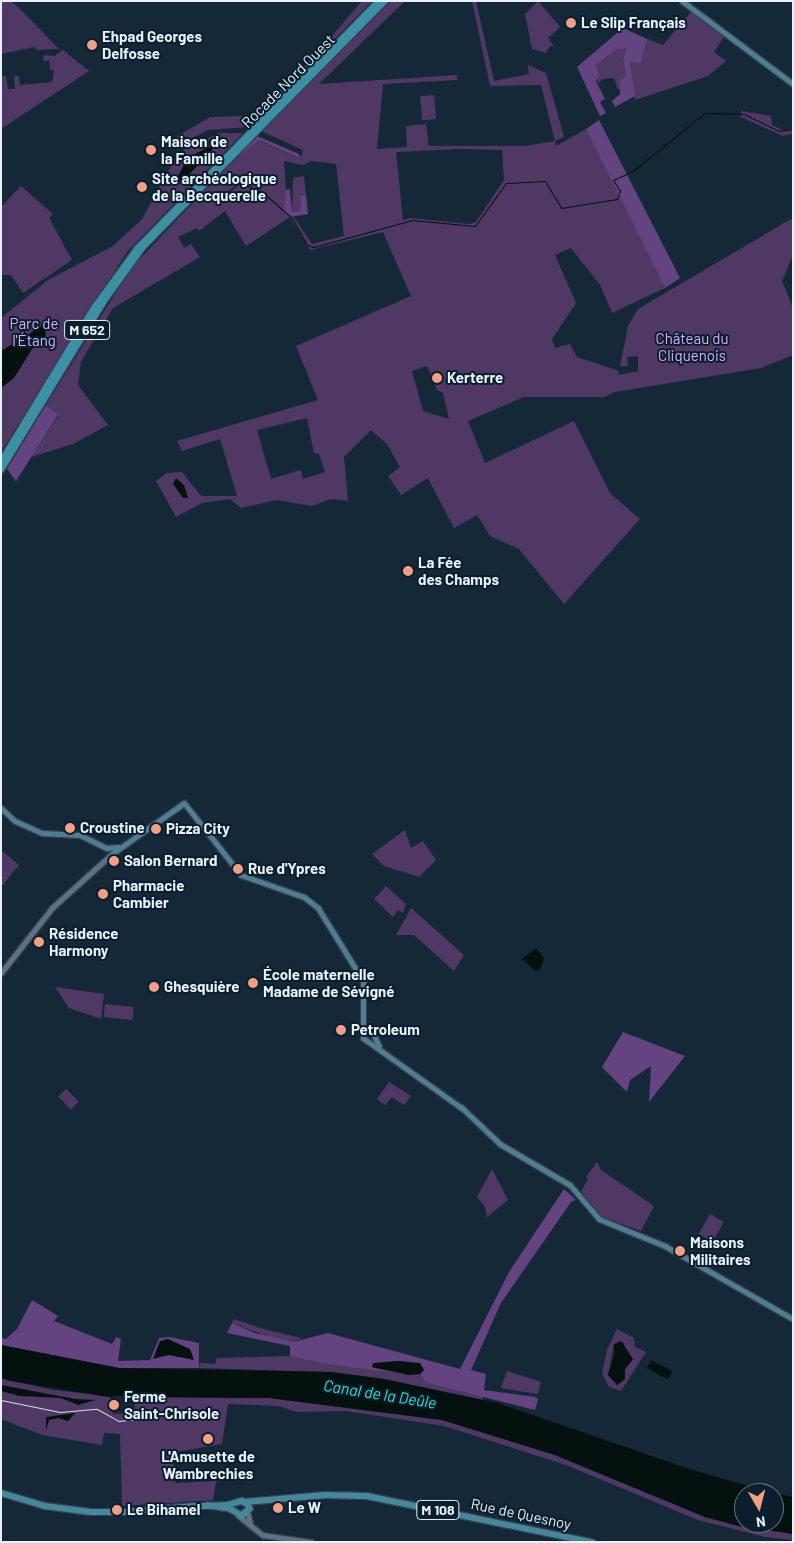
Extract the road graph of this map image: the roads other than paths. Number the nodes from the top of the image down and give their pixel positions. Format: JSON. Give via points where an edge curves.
{"nodes":[{"id":1,"x":379,"y":1,"type":"edge"},
{"id":2,"x":385,"y":1,"type":"edge"},
{"id":3,"x":682,"y":1,"type":"edge"},
{"id":4,"x":793,"y":84,"type":"edge"},
{"id":5,"x":4,"y":460,"type":"edge"},
{"id":6,"x":1,"y":470,"type":"edge"},
{"id":7,"x":1,"y":808,"type":"edge"},
{"id":8,"x":110,"y":852,"type":"junction"},
{"id":9,"x":1,"y":972,"type":"edge"},
{"id":10,"x":364,"y":1010,"type":"junction"},
{"id":11,"x":371,"y":1028,"type":"junction"},
{"id":12,"x":363,"y":1030,"type":"junction"},
{"id":13,"x":374,"y":1035,"type":"junction"},
{"id":14,"x":367,"y":1040,"type":"junction"},
{"id":15,"x":391,"y":1059,"type":"junction"},
{"id":16,"x":793,"y":1319,"type":"edge"},
{"id":17,"x":1,"y":1493,"type":"edge"},
{"id":18,"x":238,"y":1502,"type":"junction"},
{"id":19,"x":245,"y":1502,"type":"junction"},
{"id":20,"x":266,"y":1502,"type":"junction"},
{"id":21,"x":208,"y":1506,"type":"junction"},
{"id":22,"x":249,"y":1512,"type":"junction"},
{"id":23,"x":237,"y":1514,"type":"junction"},
{"id":24,"x":255,"y":1531,"type":"junction"},
{"id":25,"x":311,"y":1542,"type":"edge"},
{"id":26,"x":592,"y":1542,"type":"edge"}],
"edges":[{"from":1,"to":5,"type":"highway","name":"Rocade Nord Ouest","number":"M 652","via":[[136,249],[94,308]]},
{"from":2,"to":5,"type":"highway","name":"Rocade Nord Ouest","number":"M 652","via":[[143,248],[104,301]]},
{"from":3,"to":4,"type":"main road"},
{"from":5,"to":6,"type":"highway","name":"Rocade Nord Ouest","number":"M 652"},
{"from":7,"to":8,"type":"main road","via":[[15,821],[37,831],[54,836],[81,835]]},
{"from":8,"to":9,"type":"street","via":[[100,867],[52,908]]},
{"from":8,"to":10,"type":"main road","via":[[182,807],[241,875],[304,897],[318,908],[362,979]]},
{"from":10,"to":11,"type":"main road"},
{"from":10,"to":12,"type":"main road"},
{"from":11,"to":12,"type":"main road"},
{"from":11,"to":13,"type":"main road"},
{"from":12,"to":14,"type":"main road","via":[[362,1036]]},
{"from":13,"to":14,"type":"main road"},
{"from":13,"to":15,"type":"main road"},
{"from":14,"to":15,"type":"main road"},
{"from":15,"to":16,"type":"main road","via":[[461,1107],[495,1140],[567,1183],[599,1219],[642,1235],[677,1253]]},
{"from":17,"to":21,"type":"main road","via":[[45,1506],[91,1512]]},
{"from":18,"to":19,"type":"main road","name":"Rue de Quesnoy"},
{"from":18,"to":21,"type":"main road"},
{"from":18,"to":23,"type":"main road"},
{"from":19,"to":20,"type":"main road","name":"Rue de Quesnoy","number":"M 108"},
{"from":19,"to":22,"type":"main road"},
{"from":20,"to":22,"type":"main road","name":"Rue de Quesnoy","number":"M 108"},
{"from":20,"to":26,"type":"main road","name":"Rue de Quesnoy","number":"M 108","via":[[325,1495],[367,1496]]},
{"from":21,"to":23,"type":"main road"},
{"from":22,"to":23,"type":"main road"},
{"from":22,"to":24,"type":"street","via":[[248,1522]]},
{"from":23,"to":24,"type":"street"},
{"from":24,"to":25,"type":"street","via":[[265,1536]]}]}
